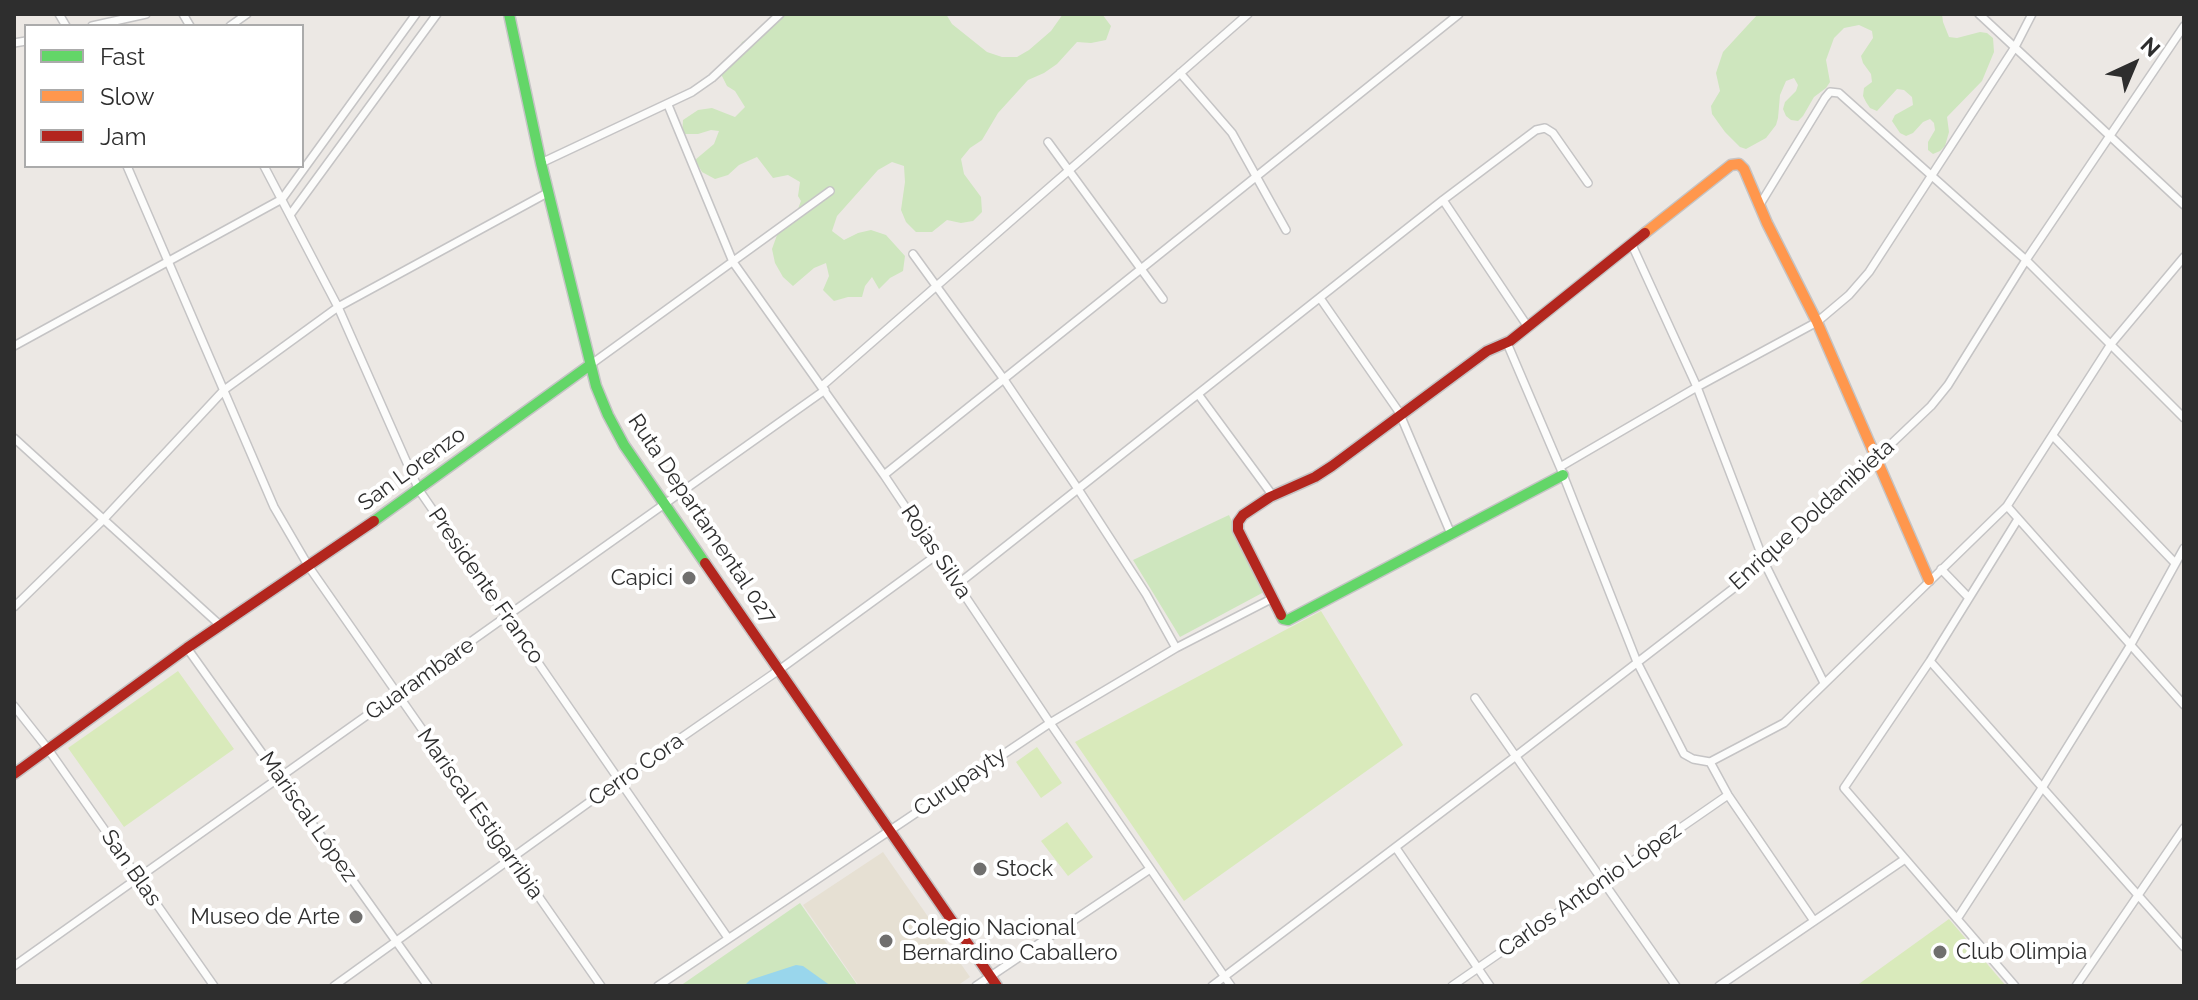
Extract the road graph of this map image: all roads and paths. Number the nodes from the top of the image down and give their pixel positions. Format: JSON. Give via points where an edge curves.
{"nodes":[{"id":1,"x":146,"y":14,"type":"edge"},
{"id":2,"x":416,"y":14,"type":"edge"},
{"id":3,"x":437,"y":14,"type":"edge"},
{"id":4,"x":509,"y":14,"type":"edge"},
{"id":5,"x":780,"y":14,"type":"edge"},
{"id":6,"x":1248,"y":14,"type":"edge"},
{"id":7,"x":1459,"y":14,"type":"edge"},
{"id":8,"x":1979,"y":14,"type":"edge"},
{"id":9,"x":2032,"y":14,"type":"edge"},
{"id":10,"x":101,"y":24,"type":"edge"},
{"id":11,"x":2184,"y":26,"type":"edge"},
{"id":12,"x":2015,"y":47,"type":"junction"},
{"id":13,"x":1180,"y":73,"type":"junction"},
{"id":14,"x":668,"y":105,"type":"junction"},
{"id":15,"x":2110,"y":135,"type":"junction"},
{"id":16,"x":1048,"y":142,"type":"dead end"},
{"id":17,"x":541,"y":163,"type":"junction"},
{"id":18,"x":128,"y":168,"type":"edge"},
{"id":19,"x":265,"y":168,"type":"edge"},
{"id":20,"x":1069,"y":171,"type":"junction"},
{"id":21,"x":1931,"y":174,"type":"junction"},
{"id":22,"x":1255,"y":177,"type":"junction"},
{"id":23,"x":1588,"y":183,"type":"dead end"},
{"id":24,"x":830,"y":191,"type":"dead end"},
{"id":25,"x":549,"y":192,"type":"junction"},
{"id":26,"x":282,"y":199,"type":"junction"},
{"id":27,"x":1443,"y":200,"type":"junction"},
{"id":28,"x":2184,"y":205,"type":"edge"},
{"id":29,"x":1759,"y":206,"type":"junction"},
{"id":30,"x":290,"y":215,"type":"junction"},
{"id":31,"x":1286,"y":230,"type":"dead end"},
{"id":32,"x":1632,"y":245,"type":"junction"},
{"id":33,"x":913,"y":254,"type":"dead end"},
{"id":34,"x":2184,"y":257,"type":"edge"},
{"id":35,"x":2026,"y":260,"type":"junction"},
{"id":36,"x":168,"y":262,"type":"junction"},
{"id":37,"x":733,"y":262,"type":"junction"},
{"id":38,"x":1140,"y":269,"type":"junction"},
{"id":39,"x":937,"y":286,"type":"junction"},
{"id":40,"x":1320,"y":298,"type":"junction"},
{"id":41,"x":1163,"y":299,"type":"dead end"},
{"id":42,"x":338,"y":307,"type":"junction"},
{"id":43,"x":1817,"y":322,"type":"junction"},
{"id":44,"x":1528,"y":327,"type":"junction"},
{"id":45,"x":1507,"y":343,"type":"junction"},
{"id":46,"x":2111,"y":344,"type":"junction"},
{"id":47,"x":14,"y":346,"type":"edge"},
{"id":48,"x":590,"y":365,"type":"junction"},
{"id":49,"x":1003,"y":378,"type":"junction"},
{"id":50,"x":1697,"y":387,"type":"junction"},
{"id":51,"x":824,"y":388,"type":"junction"},
{"id":52,"x":224,"y":390,"type":"junction"},
{"id":53,"x":1198,"y":394,"type":"junction"},
{"id":54,"x":1401,"y":415,"type":"junction"},
{"id":55,"x":2184,"y":418,"type":"edge"},
{"id":56,"x":2053,"y":436,"type":"junction"},
{"id":57,"x":14,"y":438,"type":"edge"},
{"id":58,"x":1877,"y":456,"type":"junction"},
{"id":59,"x":1562,"y":471,"type":"junction"},
{"id":60,"x":884,"y":475,"type":"junction"},
{"id":61,"x":1078,"y":489,"type":"junction"},
{"id":62,"x":419,"y":490,"type":"junction"},
{"id":63,"x":1273,"y":496,"type":"junction"},
{"id":64,"x":665,"y":504,"type":"junction"},
{"id":65,"x":2007,"y":506,"type":"junction"},
{"id":66,"x":2018,"y":519,"type":"junction"},
{"id":67,"x":103,"y":520,"type":"junction"},
{"id":68,"x":1451,"y":534,"type":"junction"},
{"id":69,"x":2184,"y":548,"type":"edge"},
{"id":70,"x":938,"y":554,"type":"junction"},
{"id":71,"x":2175,"y":563,"type":"junction"},
{"id":72,"x":1765,"y":564,"type":"junction"},
{"id":73,"x":309,"y":567,"type":"junction"},
{"id":74,"x":1941,"y":569,"type":"junction"},
{"id":75,"x":1929,"y":580,"type":"junction"},
{"id":76,"x":958,"y":584,"type":"junction"},
{"id":77,"x":1273,"y":598,"type":"junction"},
{"id":78,"x":1969,"y":598,"type":"junction"},
{"id":79,"x":14,"y":607,"type":"edge"},
{"id":80,"x":507,"y":617,"type":"junction"},
{"id":81,"x":221,"y":626,"type":"junction"},
{"id":82,"x":2130,"y":646,"type":"junction"},
{"id":83,"x":187,"y":648,"type":"junction"},
{"id":84,"x":1176,"y":648,"type":"junction"},
{"id":85,"x":1930,"y":661,"type":"junction"},
{"id":86,"x":1637,"y":662,"type":"junction"},
{"id":87,"x":779,"y":670,"type":"junction"},
{"id":88,"x":1824,"y":683,"type":"junction"},
{"id":89,"x":398,"y":694,"type":"junction"},
{"id":90,"x":1475,"y":698,"type":"dead end"},
{"id":91,"x":2184,"y":705,"type":"edge"},
{"id":92,"x":14,"y":706,"type":"edge"},
{"id":93,"x":1050,"y":723,"type":"junction"},
{"id":94,"x":48,"y":749,"type":"junction"},
{"id":95,"x":1516,"y":756,"type":"junction"},
{"id":96,"x":1710,"y":762,"type":"junction"},
{"id":97,"x":14,"y":774,"type":"edge"},
{"id":98,"x":280,"y":778,"type":"junction"},
{"id":99,"x":620,"y":780,"type":"junction"},
{"id":100,"x":2042,"y":788,"type":"junction"},
{"id":101,"x":1728,"y":795,"type":"junction"},
{"id":102,"x":2184,"y":828,"type":"edge"},
{"id":103,"x":889,"y":829,"type":"junction"},
{"id":104,"x":1396,"y":848,"type":"junction"},
{"id":105,"x":1905,"y":859,"type":"junction"},
{"id":106,"x":511,"y":860,"type":"junction"},
{"id":107,"x":1150,"y":869,"type":"junction"},
{"id":108,"x":138,"y":878,"type":"junction"},
{"id":109,"x":1603,"y":881,"type":"junction"},
{"id":110,"x":2139,"y":896,"type":"junction"},
{"id":111,"x":1957,"y":919,"type":"junction"},
{"id":112,"x":1814,"y":921,"type":"junction"},
{"id":113,"x":728,"y":938,"type":"junction"},
{"id":114,"x":396,"y":942,"type":"junction"},
{"id":115,"x":2184,"y":947,"type":"edge"},
{"id":116,"x":14,"y":966,"type":"edge"},
{"id":117,"x":1478,"y":968,"type":"junction"},
{"id":118,"x":1225,"y":977,"type":"junction"},
{"id":119,"x":994,"y":981,"type":"edge"},
{"id":120,"x":214,"y":986,"type":"edge"},
{"id":121,"x":334,"y":986,"type":"edge"},
{"id":122,"x":428,"y":986,"type":"edge"},
{"id":123,"x":601,"y":986,"type":"edge"},
{"id":124,"x":658,"y":986,"type":"edge"},
{"id":125,"x":976,"y":986,"type":"edge"},
{"id":126,"x":1212,"y":986,"type":"edge"},
{"id":127,"x":1231,"y":986,"type":"edge"},
{"id":128,"x":1452,"y":986,"type":"edge"},
{"id":129,"x":1490,"y":986,"type":"edge"},
{"id":130,"x":1676,"y":986,"type":"edge"},
{"id":131,"x":1719,"y":986,"type":"edge"},
{"id":132,"x":2015,"y":986,"type":"edge"},
{"id":133,"x":2076,"y":986,"type":"edge"}],
"edges":[{"from":1,"to":10,"type":"street"},
{"from":2,"to":26,"type":"street"},
{"from":3,"to":30,"type":"street"},
{"from":4,"to":17,"type":"street","name":"Ruta Departamental 027"},
{"from":5,"to":14,"type":"street","via":[[712,78]]},
{"from":6,"to":13,"type":"street","name":"Guarambare"},
{"from":7,"to":22,"type":"street"},
{"from":8,"to":12,"type":"street"},
{"from":9,"to":12,"type":"street"},
{"from":11,"to":15,"type":"street","name":"Enrique Doldanibieta"},
{"from":12,"to":15,"type":"street"},
{"from":12,"to":21,"type":"street"},
{"from":13,"to":20,"type":"street","name":"Guarambare"},
{"from":13,"to":22,"type":"street","via":[[1232,133]]},
{"from":14,"to":17,"type":"street"},
{"from":14,"to":37,"type":"street","name":"Rojas Silva"},
{"from":15,"to":28,"type":"street"},
{"from":15,"to":35,"type":"street","name":"Enrique Doldanibieta"},
{"from":16,"to":20,"type":"street"},
{"from":17,"to":25,"type":"street","name":"Ruta Departamental 027"},
{"from":18,"to":36,"type":"street","name":"Mariscal Estigarribia"},
{"from":19,"to":26,"type":"street","name":"Presidente Franco"},
{"from":20,"to":38,"type":"street"},
{"from":20,"to":39,"type":"street","name":"Guarambare"},
{"from":21,"to":29,"type":"street","via":[[1839,93],[1830,92]]},
{"from":21,"to":35,"type":"street"},
{"from":21,"to":43,"type":"street","via":[[1869,272]]},
{"from":22,"to":31,"type":"street"},
{"from":22,"to":38,"type":"street"},
{"from":23,"to":27,"type":"street","via":[[1559,139],[1545,128]]},
{"from":24,"to":37,"type":"street","name":"San Lorenzo"},
{"from":25,"to":42,"type":"street"},
{"from":25,"to":48,"type":"street","name":"Ruta Departamental 027"},
{"from":26,"to":30,"type":"street","name":"Presidente Franco"},
{"from":26,"to":36,"type":"street"},
{"from":27,"to":40,"type":"street"},
{"from":27,"to":44,"type":"street"},
{"from":29,"to":32,"type":"street","via":[[1744,169],[1731,165]]},
{"from":29,"to":43,"type":"street"},
{"from":30,"to":42,"type":"street","name":"Presidente Franco"},
{"from":32,"to":44,"type":"street"},
{"from":32,"to":50,"type":"street"},
{"from":33,"to":39,"type":"street"},
{"from":34,"to":46,"type":"street"},
{"from":35,"to":46,"type":"street"},
{"from":35,"to":58,"type":"street","name":"Enrique Doldanibieta","via":[[1948,385]]},
{"from":36,"to":47,"type":"street"},
{"from":36,"to":52,"type":"street","name":"Mariscal Estigarribia"},
{"from":37,"to":48,"type":"street","name":"San Lorenzo"},
{"from":37,"to":51,"type":"street","name":"Rojas Silva"},
{"from":38,"to":41,"type":"street"},
{"from":38,"to":49,"type":"street"},
{"from":39,"to":49,"type":"street"},
{"from":39,"to":51,"type":"street","name":"Guarambare"},
{"from":40,"to":53,"type":"street"},
{"from":40,"to":54,"type":"street"},
{"from":42,"to":52,"type":"street"},
{"from":42,"to":62,"type":"street","name":"Presidente Franco"},
{"from":43,"to":50,"type":"street"},
{"from":43,"to":58,"type":"street"},
{"from":44,"to":45,"type":"street"},
{"from":45,"to":54,"type":"street","via":[[1487,351]]},
{"from":45,"to":59,"type":"street"},
{"from":46,"to":55,"type":"street"},
{"from":46,"to":56,"type":"street"},
{"from":48,"to":62,"type":"street","name":"San Lorenzo"},
{"from":48,"to":64,"type":"street","name":"Ruta Departamental 027","via":[[624,445]]},
{"from":49,"to":60,"type":"street"},
{"from":49,"to":61,"type":"street"},
{"from":50,"to":59,"type":"street"},
{"from":50,"to":72,"type":"street"},
{"from":51,"to":60,"type":"street","name":"Rojas Silva"},
{"from":51,"to":64,"type":"street","name":"Guarambare"},
{"from":52,"to":67,"type":"street"},
{"from":52,"to":73,"type":"street","name":"Mariscal Estigarribia","via":[[274,507]]},
{"from":53,"to":61,"type":"street"},
{"from":53,"to":63,"type":"street"},
{"from":54,"to":63,"type":"street","via":[[1315,477]]},
{"from":54,"to":68,"type":"street"},
{"from":56,"to":65,"type":"street"},
{"from":56,"to":71,"type":"street"},
{"from":57,"to":67,"type":"street"},
{"from":58,"to":72,"type":"street","name":"Enrique Doldanibieta"},
{"from":58,"to":75,"type":"street"},
{"from":59,"to":68,"type":"street"},
{"from":59,"to":86,"type":"street"},
{"from":60,"to":70,"type":"street","name":"Rojas Silva"},
{"from":61,"to":76,"type":"street"},
{"from":61,"to":84,"type":"street"},
{"from":62,"to":73,"type":"street","name":"San Lorenzo"},
{"from":62,"to":80,"type":"street","name":"Presidente Franco"},
{"from":63,"to":77,"type":"street","via":[[1243,515],[1238,530]]},
{"from":64,"to":80,"type":"street","name":"Guarambare"},
{"from":64,"to":87,"type":"street","name":"Ruta Departamental 027"},
{"from":65,"to":66,"type":"street"},
{"from":65,"to":74,"type":"street"},
{"from":66,"to":78,"type":"street"},
{"from":66,"to":82,"type":"street"},
{"from":67,"to":79,"type":"street"},
{"from":67,"to":81,"type":"street"},
{"from":68,"to":77,"type":"street","via":[[1288,620]]},
{"from":69,"to":71,"type":"street"},
{"from":70,"to":76,"type":"street","name":"Rojas Silva"},
{"from":70,"to":87,"type":"street","name":"Cerro Cora"},
{"from":71,"to":82,"type":"street"},
{"from":72,"to":86,"type":"street","name":"Enrique Doldanibieta"},
{"from":72,"to":88,"type":"street"},
{"from":73,"to":81,"type":"street","name":"San Lorenzo"},
{"from":73,"to":89,"type":"street","name":"Mariscal Estigarribia"},
{"from":74,"to":75,"type":"street"},
{"from":74,"to":78,"type":"street"},
{"from":75,"to":88,"type":"street"},
{"from":76,"to":93,"type":"street","name":"Rojas Silva"},
{"from":77,"to":84,"type":"street","name":"Curupayty"},
{"from":78,"to":85,"type":"street"},
{"from":80,"to":89,"type":"street","name":"Guarambare"},
{"from":80,"to":99,"type":"street","name":"Presidente Franco"},
{"from":81,"to":83,"type":"street","name":"San Lorenzo"},
{"from":82,"to":91,"type":"street"},
{"from":82,"to":100,"type":"street"},
{"from":83,"to":94,"type":"street","name":"San Lorenzo"},
{"from":83,"to":98,"type":"street","name":"Mariscal López"},
{"from":84,"to":93,"type":"street","name":"Curupayty"},
{"from":85,"to":100,"type":"street"},
{"from":85,"to":105,"type":"street","via":[[1844,788]]},
{"from":86,"to":95,"type":"street","name":"Enrique Doldanibieta"},
{"from":86,"to":96,"type":"street","via":[[1684,754]]},
{"from":87,"to":99,"type":"street","name":"Cerro Cora"},
{"from":87,"to":103,"type":"street","name":"Ruta Departamental 027"},
{"from":88,"to":96,"type":"street","via":[[1784,723]]},
{"from":89,"to":98,"type":"street","name":"Guarambare"},
{"from":89,"to":106,"type":"street","name":"Mariscal Estigarribia"},
{"from":90,"to":95,"type":"street"},
{"from":92,"to":94,"type":"street","name":"San Blas"},
{"from":93,"to":103,"type":"street","name":"Curupayty"},
{"from":93,"to":107,"type":"street","name":"Rojas Silva"},
{"from":94,"to":97,"type":"street","name":"San Lorenzo"},
{"from":94,"to":108,"type":"street","name":"San Blas"},
{"from":95,"to":104,"type":"street","name":"Enrique Doldanibieta"},
{"from":95,"to":109,"type":"street"},
{"from":96,"to":101,"type":"street"},
{"from":98,"to":108,"type":"street","name":"Guarambare"},
{"from":98,"to":114,"type":"street","name":"Mariscal López"},
{"from":99,"to":106,"type":"street","name":"Cerro Cora"},
{"from":99,"to":113,"type":"street","name":"Presidente Franco"},
{"from":100,"to":110,"type":"street"},
{"from":100,"to":111,"type":"street"},
{"from":101,"to":109,"type":"street","name":"Carlos Antonio López"},
{"from":101,"to":112,"type":"street"},
{"from":102,"to":110,"type":"street"},
{"from":103,"to":113,"type":"street","name":"Curupayty"},
{"from":103,"to":119,"type":"street","name":"Ruta Departamental 027"},
{"from":104,"to":117,"type":"street"},
{"from":104,"to":118,"type":"street","name":"Enrique Doldanibieta"},
{"from":105,"to":111,"type":"street"},
{"from":105,"to":112,"type":"street"},
{"from":106,"to":114,"type":"street","name":"Cerro Cora"},
{"from":106,"to":123,"type":"street","name":"Mariscal Estigarribia"},
{"from":107,"to":118,"type":"street","name":"Rojas Silva"},
{"from":107,"to":119,"type":"street"},
{"from":108,"to":116,"type":"street","name":"Guarambare"},
{"from":108,"to":120,"type":"street","name":"San Blas"},
{"from":109,"to":117,"type":"street","name":"Carlos Antonio López"},
{"from":109,"to":130,"type":"street"},
{"from":110,"to":115,"type":"street"},
{"from":110,"to":133,"type":"street"},
{"from":111,"to":132,"type":"street"},
{"from":112,"to":131,"type":"street"},
{"from":113,"to":124,"type":"street","name":"Curupayty"},
{"from":114,"to":121,"type":"street","name":"Cerro Cora"},
{"from":114,"to":122,"type":"street","name":"Mariscal López"},
{"from":117,"to":128,"type":"street","name":"Carlos Antonio López"},
{"from":117,"to":129,"type":"street"},
{"from":118,"to":126,"type":"street","name":"Enrique Doldanibieta"},
{"from":118,"to":127,"type":"street","name":"Rojas Silva"},
{"from":119,"to":125,"type":"street"}]}
